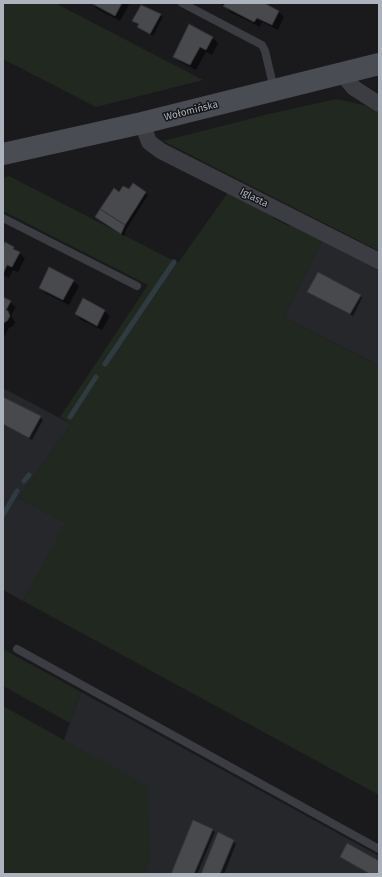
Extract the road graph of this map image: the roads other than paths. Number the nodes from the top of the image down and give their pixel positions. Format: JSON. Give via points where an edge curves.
{"nodes":[{"id":1,"x":182,"y":3,"type":"edge"},
{"id":2,"x":379,"y":64,"type":"edge"},
{"id":3,"x":342,"y":74,"type":"junction"},
{"id":4,"x":274,"y":91,"type":"junction"},
{"id":5,"x":379,"y":104,"type":"edge"},
{"id":6,"x":142,"y":124,"type":"junction"},
{"id":7,"x":3,"y":154,"type":"edge"},
{"id":8,"x":3,"y":218,"type":"edge"},
{"id":9,"x":379,"y":261,"type":"edge"},
{"id":10,"x":137,"y":286,"type":"dead end"},
{"id":11,"x":18,"y":649,"type":"dead end"},
{"id":12,"x":379,"y":849,"type":"edge"}],
"edges":[{"from":1,"to":4,"type":"lane","via":[[262,45],[269,63]]},
{"from":2,"to":3,"type":"main road","name":"Wołomińska"},
{"from":3,"to":4,"type":"main road","name":"Wołomińska"},
{"from":3,"to":5,"type":"street","via":[[354,88]]},
{"from":4,"to":6,"type":"main road","name":"Wołomińska"},
{"from":6,"to":7,"type":"main road","name":"Wołomińska"},
{"from":6,"to":9,"type":"street","name":"Iglasta","via":[[149,142],[160,151]]},
{"from":8,"to":10,"type":"lane"},
{"from":11,"to":12,"type":"lane"}]}
